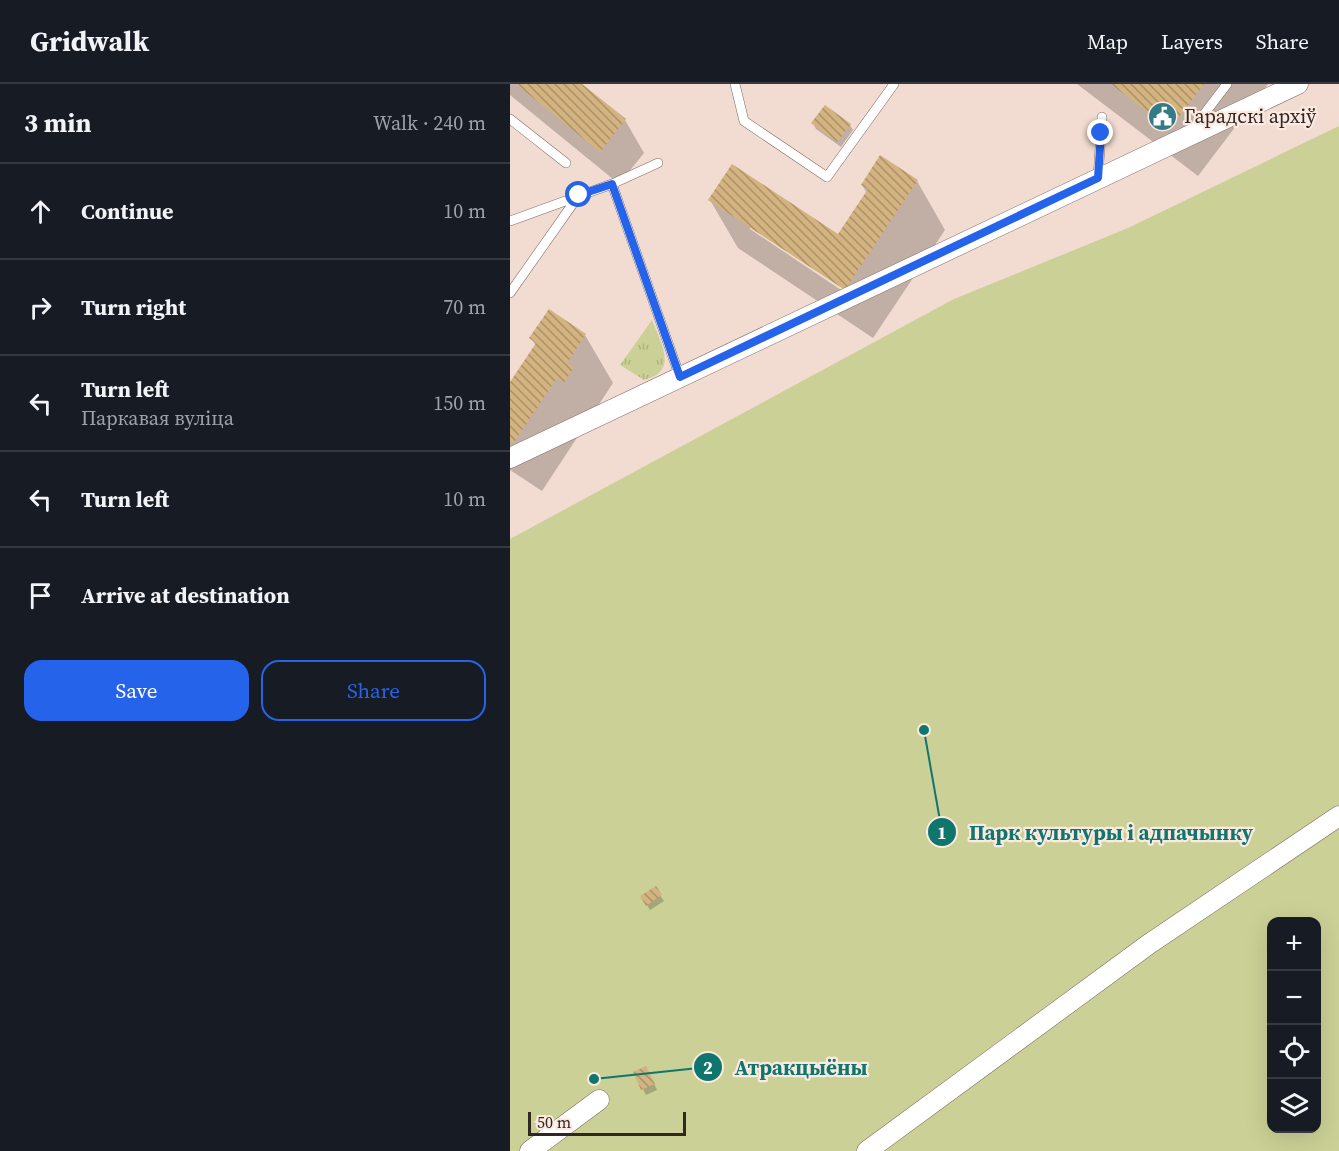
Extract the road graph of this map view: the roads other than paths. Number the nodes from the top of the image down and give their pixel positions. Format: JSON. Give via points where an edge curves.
{"nodes":[{"id":1,"x":735,"y":84,"type":"edge"},
{"id":2,"x":894,"y":84,"type":"edge"},
{"id":3,"x":1227,"y":84,"type":"edge"},
{"id":4,"x":1298,"y":84,"type":"edge"},
{"id":5,"x":1102,"y":117,"type":"dead end"},
{"id":6,"x":510,"y":119,"type":"edge"},
{"id":7,"x":1187,"y":136,"type":"junction"},
{"id":8,"x":658,"y":163,"type":"dead end"},
{"id":9,"x":566,"y":164,"type":"dead end"},
{"id":10,"x":1098,"y":178,"type":"junction"},
{"id":11,"x":612,"y":184,"type":"junction"},
{"id":12,"x":579,"y":195,"type":"junction"},
{"id":13,"x":510,"y":221,"type":"edge"},
{"id":14,"x":510,"y":293,"type":"edge"},
{"id":15,"x":680,"y":377,"type":"junction"},
{"id":16,"x":510,"y":458,"type":"edge"},
{"id":17,"x":1339,"y":816,"type":"edge"},
{"id":18,"x":599,"y":1100,"type":"dead end"},
{"id":19,"x":530,"y":1151,"type":"edge"},
{"id":20,"x":867,"y":1151,"type":"edge"}],
"edges":[{"from":1,"to":2,"type":"lane","via":[[744,121],[827,177]]},
{"from":3,"to":7,"type":"lane"},
{"from":4,"to":7,"type":"street"},
{"from":5,"to":10,"type":"lane"},
{"from":6,"to":9,"type":"lane"},
{"from":7,"to":10,"type":"street"},
{"from":8,"to":11,"type":"lane"},
{"from":10,"to":15,"type":"street"},
{"from":11,"to":12,"type":"lane"},
{"from":11,"to":15,"type":"lane"},
{"from":12,"to":13,"type":"lane"},
{"from":12,"to":14,"type":"lane"},
{"from":15,"to":16,"type":"street"},
{"from":17,"to":20,"type":"street","via":[[1149,944]]},
{"from":18,"to":19,"type":"street"}]}
